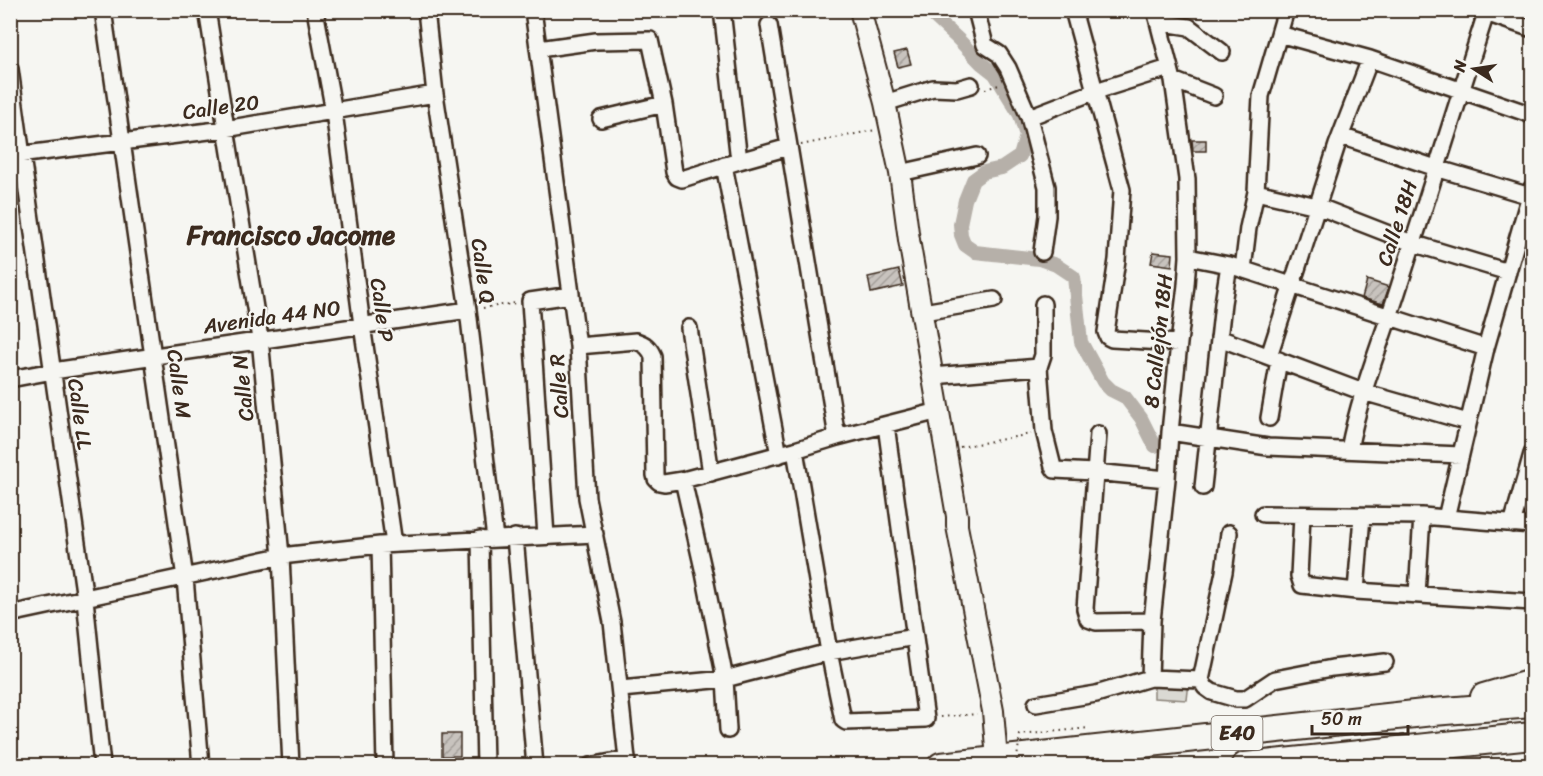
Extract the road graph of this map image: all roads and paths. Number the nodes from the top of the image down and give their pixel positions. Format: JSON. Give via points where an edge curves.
{"nodes":[{"id":1,"x":103,"y":10,"type":"edge"},
{"id":2,"x":207,"y":10,"type":"edge"},
{"id":3,"x":315,"y":10,"type":"edge"},
{"id":4,"x":426,"y":10,"type":"edge"},
{"id":5,"x":533,"y":10,"type":"edge"},
{"id":6,"x":722,"y":10,"type":"edge"},
{"id":7,"x":851,"y":10,"type":"edge"},
{"id":8,"x":860,"y":10,"type":"edge"},
{"id":9,"x":976,"y":10,"type":"edge"},
{"id":10,"x":1073,"y":10,"type":"edge"},
{"id":11,"x":1286,"y":10,"type":"edge"},
{"id":12,"x":1483,"y":11,"type":"edge"},
{"id":13,"x":1156,"y":16,"type":"edge"},
{"id":14,"x":769,"y":25,"type":"dead end"},
{"id":15,"x":1533,"y":29,"type":"edge"},
{"id":16,"x":1279,"y":34,"type":"junction"},
{"id":17,"x":539,"y":49,"type":"junction"},
{"id":18,"x":1222,"y":52,"type":"dead end"},
{"id":19,"x":1370,"y":59,"type":"junction"},
{"id":20,"x":10,"y":69,"type":"edge"},
{"id":21,"x":1171,"y":74,"type":"junction"},
{"id":22,"x":971,"y":85,"type":"dead end"},
{"id":23,"x":1461,"y":90,"type":"junction"},
{"id":24,"x":1096,"y":91,"type":"junction"},
{"id":25,"x":435,"y":94,"type":"junction"},
{"id":26,"x":1214,"y":96,"type":"dead end"},
{"id":27,"x":885,"y":103,"type":"junction"},
{"id":28,"x":664,"y":104,"type":"junction"},
{"id":29,"x":334,"y":112,"type":"junction"},
{"id":30,"x":1533,"y":115,"type":"edge"},
{"id":31,"x":1029,"y":117,"type":"junction"},
{"id":32,"x":601,"y":119,"type":"dead end"},
{"id":33,"x":225,"y":129,"type":"junction"},
{"id":34,"x":879,"y":130,"type":"junction"},
{"id":35,"x":1341,"y":136,"type":"junction"},
{"id":36,"x":121,"y":141,"type":"junction"},
{"id":37,"x":789,"y":147,"type":"junction"},
{"id":38,"x":16,"y":156,"type":"edge"},
{"id":39,"x":977,"y":156,"type":"dead end"},
{"id":40,"x":739,"y":161,"type":"junction"},
{"id":41,"x":724,"y":165,"type":"junction"},
{"id":42,"x":1436,"y":168,"type":"junction"},
{"id":43,"x":900,"y":173,"type":"junction"},
{"id":44,"x":1256,"y":192,"type":"junction"},
{"id":45,"x":1531,"y":192,"type":"edge"},
{"id":46,"x":1317,"y":206,"type":"junction"},
{"id":47,"x":904,"y":241,"type":"junction"},
{"id":48,"x":1412,"y":243,"type":"junction"},
{"id":49,"x":1042,"y":252,"type":"dead end"},
{"id":50,"x":1188,"y":257,"type":"junction"},
{"id":51,"x":1236,"y":267,"type":"junction"},
{"id":52,"x":1508,"y":272,"type":"junction"},
{"id":53,"x":1292,"y":285,"type":"junction"},
{"id":54,"x":571,"y":295,"type":"junction"},
{"id":55,"x":994,"y":300,"type":"dead end"},
{"id":56,"x":530,"y":301,"type":"junction"},
{"id":57,"x":1043,"y":304,"type":"dead end"},
{"id":58,"x":468,"y":310,"type":"junction"},
{"id":59,"x":923,"y":312,"type":"junction"},
{"id":60,"x":1389,"y":316,"type":"junction"},
{"id":61,"x":362,"y":325,"type":"junction"},
{"id":62,"x":689,"y":328,"type":"dead end"},
{"id":63,"x":1219,"y":338,"type":"junction"},
{"id":64,"x":260,"y":339,"type":"junction"},
{"id":65,"x":1179,"y":343,"type":"junction"},
{"id":66,"x":578,"y":346,"type":"junction"},
{"id":67,"x":1486,"y":348,"type":"junction"},
{"id":68,"x":153,"y":355,"type":"junction"},
{"id":69,"x":1274,"y":358,"type":"junction"},
{"id":70,"x":1039,"y":367,"type":"junction"},
{"id":71,"x":53,"y":371,"type":"junction"},
{"id":72,"x":933,"y":376,"type":"junction"},
{"id":73,"x":10,"y":379,"type":"edge"},
{"id":74,"x":1363,"y":392,"type":"junction"},
{"id":75,"x":931,"y":413,"type":"junction"},
{"id":76,"x":1269,"y":418,"type":"dead end"},
{"id":77,"x":1468,"y":423,"type":"junction"},
{"id":78,"x":886,"y":425,"type":"junction"},
{"id":79,"x":1044,"y":431,"type":"junction"},
{"id":80,"x":1170,"y":432,"type":"junction"},
{"id":81,"x":1098,"y":434,"type":"dead end"},
{"id":82,"x":837,"y":437,"type":"junction"},
{"id":83,"x":1208,"y":438,"type":"junction"},
{"id":84,"x":795,"y":450,"type":"junction"},
{"id":85,"x":945,"y":450,"type":"junction"},
{"id":86,"x":1349,"y":450,"type":"junction"},
{"id":87,"x":1461,"y":454,"type":"junction"},
{"id":88,"x":1533,"y":454,"type":"edge"},
{"id":89,"x":779,"y":455,"type":"junction"},
{"id":90,"x":711,"y":472,"type":"junction"},
{"id":91,"x":1094,"y":472,"type":"junction"},
{"id":92,"x":1167,"y":479,"type":"junction"},
{"id":93,"x":683,"y":480,"type":"junction"},
{"id":94,"x":1203,"y":487,"type":"dead end"},
{"id":95,"x":1263,"y":514,"type":"dead end"},
{"id":96,"x":1302,"y":515,"type":"junction"},
{"id":97,"x":1362,"y":516,"type":"junction"},
{"id":98,"x":1422,"y":516,"type":"junction"},
{"id":99,"x":1446,"y":518,"type":"junction"},
{"id":100,"x":1512,"y":524,"type":"junction"},
{"id":101,"x":1533,"y":525,"type":"edge"},
{"id":102,"x":957,"y":526,"type":"junction"},
{"id":103,"x":1229,"y":533,"type":"dead end"},
{"id":104,"x":595,"y":534,"type":"junction"},
{"id":105,"x":546,"y":536,"type":"junction"},
{"id":106,"x":515,"y":537,"type":"junction"},
{"id":107,"x":487,"y":539,"type":"junction"},
{"id":108,"x":387,"y":544,"type":"junction"},
{"id":109,"x":281,"y":556,"type":"junction"},
{"id":110,"x":185,"y":578,"type":"junction"},
{"id":111,"x":1356,"y":591,"type":"junction"},
{"id":112,"x":1417,"y":594,"type":"junction"},
{"id":113,"x":85,"y":599,"type":"junction"},
{"id":114,"x":1533,"y":602,"type":"edge"},
{"id":115,"x":10,"y":614,"type":"edge"},
{"id":116,"x":1152,"y":621,"type":"junction"},
{"id":117,"x":915,"y":637,"type":"junction"},
{"id":118,"x":829,"y":652,"type":"junction"},
{"id":119,"x":1385,"y":662,"type":"dead end"},
{"id":120,"x":1150,"y":678,"type":"junction"},
{"id":121,"x":725,"y":679,"type":"junction"},
{"id":122,"x":1201,"y":680,"type":"junction"},
{"id":123,"x":1533,"y":683,"type":"edge"},
{"id":124,"x":621,"y":689,"type":"junction"},
{"id":125,"x":1036,"y":704,"type":"dead end"},
{"id":126,"x":1533,"y":704,"type":"edge"},
{"id":127,"x":993,"y":711,"type":"junction"},
{"id":128,"x":1433,"y":712,"type":"junction"},
{"id":129,"x":926,"y":719,"type":"junction"},
{"id":130,"x":1089,"y":728,"type":"dead end"},
{"id":131,"x":728,"y":730,"type":"dead end"},
{"id":132,"x":1533,"y":736,"type":"edge"},
{"id":133,"x":1007,"y":763,"type":"edge"},
{"id":134,"x":102,"y":765,"type":"edge"},
{"id":135,"x":201,"y":765,"type":"edge"},
{"id":136,"x":291,"y":765,"type":"edge"},
{"id":137,"x":385,"y":765,"type":"edge"},
{"id":138,"x":486,"y":765,"type":"edge"},
{"id":139,"x":535,"y":765,"type":"edge"},
{"id":140,"x":590,"y":765,"type":"edge"},
{"id":141,"x":941,"y":765,"type":"edge"},
{"id":142,"x":1245,"y":765,"type":"edge"}],
"edges":[{"from":1,"to":36,"type":"street","name":"Calle M"},
{"from":2,"to":33,"type":"street","name":"Calle N"},
{"from":3,"to":29,"type":"street","name":"Calle P"},
{"from":4,"to":25,"type":"street","name":"Calle Q"},
{"from":5,"to":17,"type":"street","name":"Calle R"},
{"from":6,"to":40,"type":"street"},
{"from":7,"to":34,"type":"street"},
{"from":8,"to":27,"type":"street"},
{"from":9,"to":31,"type":"street","via":[[985,45],[999,54],[1008,68]]},
{"from":10,"to":24,"type":"street"},
{"from":11,"to":16,"type":"street"},
{"from":12,"to":15,"type":"street"},
{"from":12,"to":23,"type":"street","name":"Calle 18H"},
{"from":13,"to":18,"type":"street","via":[[1189,27]]},
{"from":13,"to":21,"type":"street","name":"8 Callejón 18H"},
{"from":14,"to":37,"type":"street"},
{"from":16,"to":19,"type":"street"},
{"from":16,"to":44,"type":"street","via":[[1261,96]]},
{"from":17,"to":28,"type":"street","via":[[596,41],[650,40]]},
{"from":17,"to":54,"type":"street","name":"Calle R"},
{"from":19,"to":23,"type":"street"},
{"from":19,"to":35,"type":"street"},
{"from":20,"to":38,"type":"street","name":"Calle LL"},
{"from":21,"to":24,"type":"street"},
{"from":21,"to":26,"type":"street"},
{"from":21,"to":50,"type":"street","name":"8 Callejón 18H","via":[[1187,179]]},
{"from":22,"to":27,"type":"street","via":[[933,88]]},
{"from":23,"to":30,"type":"street"},
{"from":23,"to":42,"type":"street","name":"Calle 18H"},
{"from":24,"to":31,"type":"street"},
{"from":24,"to":65,"type":"street","via":[[1122,190],[1106,332],[1112,339]]},
{"from":25,"to":29,"type":"street","name":"Calle 20"},
{"from":25,"to":58,"type":"street","name":"Calle Q"},
{"from":27,"to":43,"type":"street"},
{"from":28,"to":32,"type":"street"},
{"from":28,"to":41,"type":"street","via":[[677,177],[682,179]]},
{"from":29,"to":33,"type":"street","name":"Calle 20"},
{"from":29,"to":61,"type":"street","name":"Calle P"},
{"from":31,"to":49,"type":"street","via":[[1047,187]]},
{"from":33,"to":36,"type":"street","name":"Calle 20"},
{"from":33,"to":64,"type":"street","name":"Calle N"},
{"from":34,"to":37,"type":"path"},
{"from":34,"to":47,"type":"street"},
{"from":35,"to":42,"type":"street"},
{"from":35,"to":46,"type":"street"},
{"from":36,"to":38,"type":"street","name":"Calle 20"},
{"from":36,"to":68,"type":"street","name":"Calle M"},
{"from":37,"to":40,"type":"street"},
{"from":37,"to":82,"type":"street"},
{"from":38,"to":71,"type":"street","name":"Calle LL"},
{"from":39,"to":43,"type":"street"},
{"from":40,"to":41,"type":"street"},
{"from":41,"to":89,"type":"street"},
{"from":42,"to":45,"type":"street"},
{"from":42,"to":48,"type":"street","name":"Calle 18H"},
{"from":43,"to":47,"type":"street"},
{"from":44,"to":46,"type":"street"},
{"from":44,"to":51,"type":"street"},
{"from":45,"to":52,"type":"street"},
{"from":46,"to":48,"type":"street"},
{"from":46,"to":53,"type":"street"},
{"from":47,"to":59,"type":"street"},
{"from":47,"to":75,"type":"street"},
{"from":48,"to":52,"type":"street"},
{"from":48,"to":60,"type":"street","name":"Calle 18H"},
{"from":50,"to":51,"type":"street"},
{"from":50,"to":65,"type":"street","name":"8 Callejón 18H"},
{"from":51,"to":53,"type":"street"},
{"from":51,"to":63,"type":"street"},
{"from":52,"to":67,"type":"street"},
{"from":53,"to":60,"type":"street"},
{"from":53,"to":69,"type":"street"},
{"from":54,"to":56,"type":"street"},
{"from":54,"to":66,"type":"street","name":"Calle R"},
{"from":55,"to":59,"type":"street"},
{"from":56,"to":58,"type":"path"},
{"from":56,"to":105,"type":"street"},
{"from":57,"to":70,"type":"street","via":[[1043,355]]},
{"from":58,"to":61,"type":"street","name":"Avenida 44 NO"},
{"from":58,"to":107,"type":"street","name":"Calle Q"},
{"from":59,"to":72,"type":"street"},
{"from":60,"to":67,"type":"street"},
{"from":60,"to":74,"type":"street","name":"Calle 18H"},
{"from":61,"to":64,"type":"street","name":"Avenida 44 NO"},
{"from":61,"to":108,"type":"street","name":"Calle P"},
{"from":62,"to":90,"type":"street"},
{"from":63,"to":69,"type":"street"},
{"from":63,"to":83,"type":"street"},
{"from":64,"to":68,"type":"street","name":"Avenida 44 NO"},
{"from":64,"to":109,"type":"street","name":"Calle N"},
{"from":65,"to":80,"type":"street","name":"8 Callejón 18H"},
{"from":66,"to":93,"type":"street","via":[[636,341],[650,348],[656,479]]},
{"from":66,"to":104,"type":"street","name":"Calle R","via":[[587,498]]},
{"from":67,"to":77,"type":"street"},
{"from":68,"to":71,"type":"street","name":"Avenida 44 NO"},
{"from":68,"to":110,"type":"street","name":"Calle M"},
{"from":69,"to":74,"type":"street"},
{"from":69,"to":76,"type":"street"},
{"from":70,"to":72,"type":"street"},
{"from":70,"to":79,"type":"street"},
{"from":71,"to":73,"type":"street","name":"Avenida 44 NO"},
{"from":71,"to":113,"type":"street","name":"Calle LL"},
{"from":72,"to":85,"type":"street"},
{"from":74,"to":77,"type":"street"},
{"from":74,"to":86,"type":"street","name":"Calle 18H"},
{"from":75,"to":78,"type":"street"},
{"from":75,"to":102,"type":"street","via":[[950,517]]},
{"from":77,"to":87,"type":"street"},
{"from":78,"to":82,"type":"street"},
{"from":78,"to":117,"type":"street"},
{"from":79,"to":85,"type":"path"},
{"from":79,"to":91,"type":"street","via":[[1055,470]]},
{"from":80,"to":83,"type":"street"},
{"from":80,"to":92,"type":"street","name":"8 Callejón 18H"},
{"from":81,"to":91,"type":"street"},
{"from":82,"to":84,"type":"street"},
{"from":83,"to":86,"type":"street","via":[[1268,447]]},
{"from":83,"to":94,"type":"street"},
{"from":84,"to":89,"type":"street"},
{"from":84,"to":118,"type":"street"},
{"from":85,"to":102,"type":"street"},
{"from":86,"to":87,"type":"street"},
{"from":87,"to":99,"type":"street"},
{"from":88,"to":100,"type":"street"},
{"from":89,"to":90,"type":"street"},
{"from":90,"to":93,"type":"street"},
{"from":91,"to":92,"type":"street"},
{"from":91,"to":116,"type":"street","via":[[1085,609],[1088,619]]},
{"from":92,"to":116,"type":"street","name":"8 Callejón 18H"},
{"from":93,"to":121,"type":"street"},
{"from":95,"to":96,"type":"street"},
{"from":96,"to":97,"type":"street"},
{"from":96,"to":111,"type":"street","via":[[1300,583]]},
{"from":97,"to":98,"type":"street"},
{"from":97,"to":111,"type":"street"},
{"from":98,"to":99,"type":"street"},
{"from":98,"to":112,"type":"street"},
{"from":99,"to":100,"type":"street"},
{"from":100,"to":101,"type":"street"},
{"from":102,"to":127,"type":"street"},
{"from":103,"to":122,"type":"street"},
{"from":104,"to":105,"type":"street"},
{"from":104,"to":124,"type":"street","name":"Calle R"},
{"from":105,"to":106,"type":"street"},
{"from":106,"to":107,"type":"street"},
{"from":106,"to":139,"type":"street"},
{"from":107,"to":108,"type":"street"},
{"from":107,"to":138,"type":"street","name":"Calle Q"},
{"from":108,"to":109,"type":"street"},
{"from":108,"to":137,"type":"street","name":"Calle P"},
{"from":109,"to":110,"type":"street"},
{"from":109,"to":136,"type":"street","name":"Calle N"},
{"from":110,"to":113,"type":"street"},
{"from":110,"to":135,"type":"street","name":"Calle M"},
{"from":111,"to":112,"type":"street"},
{"from":112,"to":114,"type":"street"},
{"from":113,"to":115,"type":"street"},
{"from":113,"to":134,"type":"street","name":"Calle LL"},
{"from":116,"to":120,"type":"street","name":"8 Callejón 18H"},
{"from":117,"to":118,"type":"street"},
{"from":117,"to":129,"type":"street"},
{"from":118,"to":121,"type":"street"},
{"from":118,"to":129,"type":"street","via":[[843,720]]},
{"from":119,"to":122,"type":"street","via":[[1275,679],[1245,699],[1212,692]]},
{"from":120,"to":122,"type":"street"},
{"from":120,"to":125,"type":"street","via":[[1096,694]]},
{"from":121,"to":124,"type":"street"},
{"from":121,"to":131,"type":"street"},
{"from":123,"to":128,"type":"highway"},
{"from":124,"to":140,"type":"street","name":"Calle R","via":[[627,759]]},
{"from":126,"to":128,"type":"highway","number":"E40"},
{"from":127,"to":129,"type":"path"},
{"from":127,"to":133,"type":"street"},
{"from":128,"to":133,"type":"highway","number":"E40"},
{"from":130,"to":133,"type":"path","bridge":true,"via":[[1020,735]]},
{"from":132,"to":142,"type":"highway","number":"E40"},
{"from":133,"to":141,"type":"highway","number":"E40"}]}
